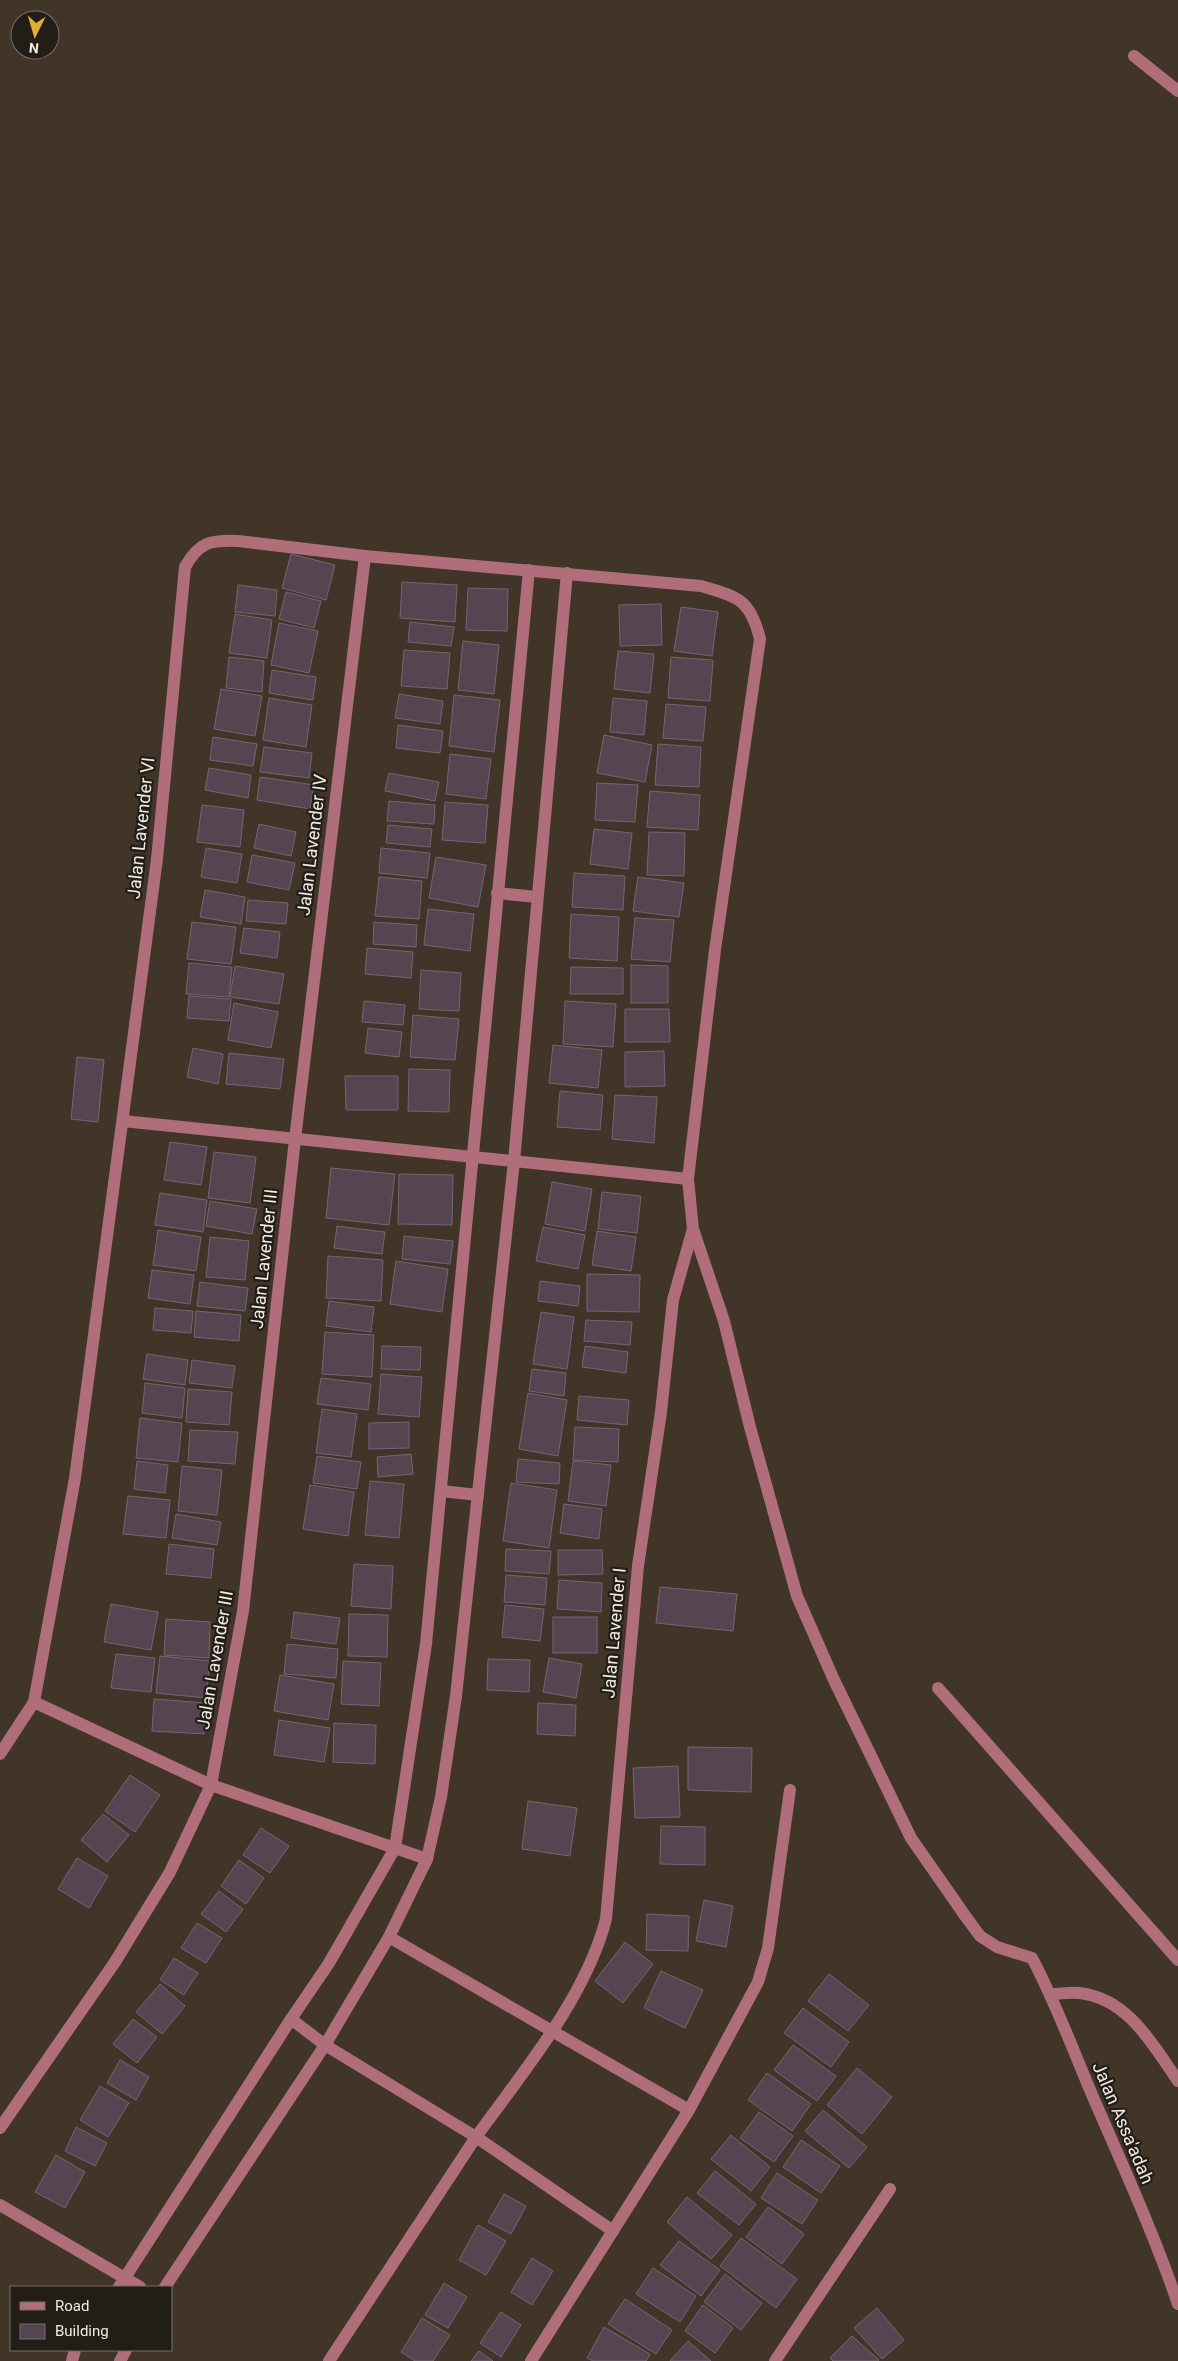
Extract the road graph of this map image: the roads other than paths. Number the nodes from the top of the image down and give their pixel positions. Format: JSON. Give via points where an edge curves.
{"nodes":[{"id":1,"x":1134,"y":56,"type":"dead end"},
{"id":2,"x":1178,"y":91,"type":"edge"},
{"id":3,"x":364,"y":556,"type":"junction"},
{"id":4,"x":528,"y":570,"type":"junction"},
{"id":5,"x":567,"y":573,"type":"junction"},
{"id":6,"x":497,"y":893,"type":"junction"},
{"id":7,"x":537,"y":898,"type":"junction"},
{"id":8,"x":123,"y":1120,"type":"junction"},
{"id":9,"x":294,"y":1139,"type":"junction"},
{"id":10,"x":472,"y":1156,"type":"junction"},
{"id":11,"x":514,"y":1161,"type":"junction"},
{"id":12,"x":688,"y":1179,"type":"junction"},
{"id":13,"x":693,"y":1229,"type":"junction"},
{"id":14,"x":440,"y":1491,"type":"junction"},
{"id":15,"x":478,"y":1495,"type":"junction"},
{"id":16,"x":938,"y":1688,"type":"dead end"},
{"id":17,"x":34,"y":1702,"type":"junction"},
{"id":18,"x":0,"y":1754,"type":"edge"},
{"id":19,"x":211,"y":1785,"type":"junction"},
{"id":20,"x":790,"y":1790,"type":"dead end"},
{"id":21,"x":395,"y":1848,"type":"junction"},
{"id":22,"x":427,"y":1859,"type":"junction"},
{"id":23,"x":389,"y":1937,"type":"junction"},
{"id":24,"x":1178,"y":1960,"type":"edge"},
{"id":25,"x":1051,"y":1994,"type":"junction"},
{"id":26,"x":290,"y":2019,"type":"junction"},
{"id":27,"x":553,"y":2032,"type":"junction"},
{"id":28,"x":324,"y":2045,"type":"junction"},
{"id":29,"x":1178,"y":2081,"type":"edge"},
{"id":30,"x":689,"y":2110,"type":"junction"},
{"id":31,"x":0,"y":2128,"type":"edge"},
{"id":32,"x":476,"y":2137,"type":"junction"},
{"id":33,"x":890,"y":2189,"type":"dead end"},
{"id":34,"x":0,"y":2205,"type":"edge"},
{"id":35,"x":613,"y":2231,"type":"junction"},
{"id":36,"x":122,"y":2283,"type":"edge"},
{"id":37,"x":136,"y":2286,"type":"edge"},
{"id":38,"x":165,"y":2286,"type":"edge"},
{"id":39,"x":1178,"y":2304,"type":"edge"},
{"id":40,"x":329,"y":2361,"type":"edge"},
{"id":41,"x":531,"y":2361,"type":"edge"},
{"id":42,"x":775,"y":2361,"type":"edge"}],
"edges":[{"from":1,"to":2,"type":"street"},
{"from":3,"to":4,"type":"street"},
{"from":3,"to":8,"type":"street","name":"Jalan Lavender VI","via":[[220,540],[203,544],[185,567],[157,859]]},
{"from":3,"to":9,"type":"street","name":"Jalan Lavender IV"},
{"from":4,"to":5,"type":"street"},
{"from":4,"to":6,"type":"street"},
{"from":5,"to":7,"type":"street"},
{"from":5,"to":12,"type":"street","via":[[701,586],[726,593],[744,603],[755,621],[760,639],[716,941]]},
{"from":6,"to":7,"type":"street"},
{"from":6,"to":10,"type":"street"},
{"from":7,"to":11,"type":"street"},
{"from":8,"to":9,"type":"street"},
{"from":8,"to":17,"type":"street","name":"Jalan Lavender VI","via":[[75,1478]]},
{"from":9,"to":10,"type":"street"},
{"from":9,"to":19,"type":"street","name":"Jalan Lavender III","via":[[243,1610]]},
{"from":10,"to":11,"type":"street"},
{"from":10,"to":14,"type":"street"},
{"from":11,"to":12,"type":"street"},
{"from":11,"to":15,"type":"street"},
{"from":12,"to":13,"type":"street"},
{"from":13,"to":25,"type":"street","name":"Jalan Assa'adah","via":[[724,1321],[797,1596],[838,1688],[911,1838],[980,1936],[997,1947],[1032,1958]]},
{"from":13,"to":27,"type":"street","name":"Jalan Lavender I","via":[[674,1300],[638,1566],[606,1919],[599,1946]]},
{"from":14,"to":15,"type":"street"},
{"from":14,"to":21,"type":"street","via":[[426,1644]]},
{"from":15,"to":22,"type":"street","via":[[456,1696],[441,1798]]},
{"from":16,"to":24,"type":"street"},
{"from":17,"to":18,"type":"street"},
{"from":17,"to":19,"type":"street"},
{"from":19,"to":21,"type":"street"},
{"from":19,"to":31,"type":"street","name":"Jalan Lavender III","via":[[170,1872],[115,1962]]},
{"from":20,"to":30,"type":"street","via":[[768,1948],[758,1982]]},
{"from":21,"to":22,"type":"street"},
{"from":21,"to":26,"type":"street","via":[[329,1963]]},
{"from":22,"to":23,"type":"street"},
{"from":23,"to":27,"type":"street"},
{"from":23,"to":28,"type":"street"},
{"from":25,"to":29,"type":"street","via":[[1080,1993],[1124,2012],[1140,2025]]},
{"from":25,"to":39,"type":"street","name":"Jalan Assa'adah","via":[[1161,2254]]},
{"from":26,"to":28,"type":"street"},
{"from":26,"to":36,"type":"street"},
{"from":27,"to":30,"type":"street"},
{"from":27,"to":32,"type":"street","name":"Jalan Lavender I"},
{"from":28,"to":32,"type":"street"},
{"from":28,"to":38,"type":"street"},
{"from":30,"to":35,"type":"street"},
{"from":32,"to":35,"type":"street"},
{"from":32,"to":40,"type":"street","name":"Jalan Lavender I"},
{"from":33,"to":42,"type":"street"},
{"from":34,"to":36,"type":"street"},
{"from":35,"to":41,"type":"street"},
{"from":36,"to":37,"type":"street"}]}
